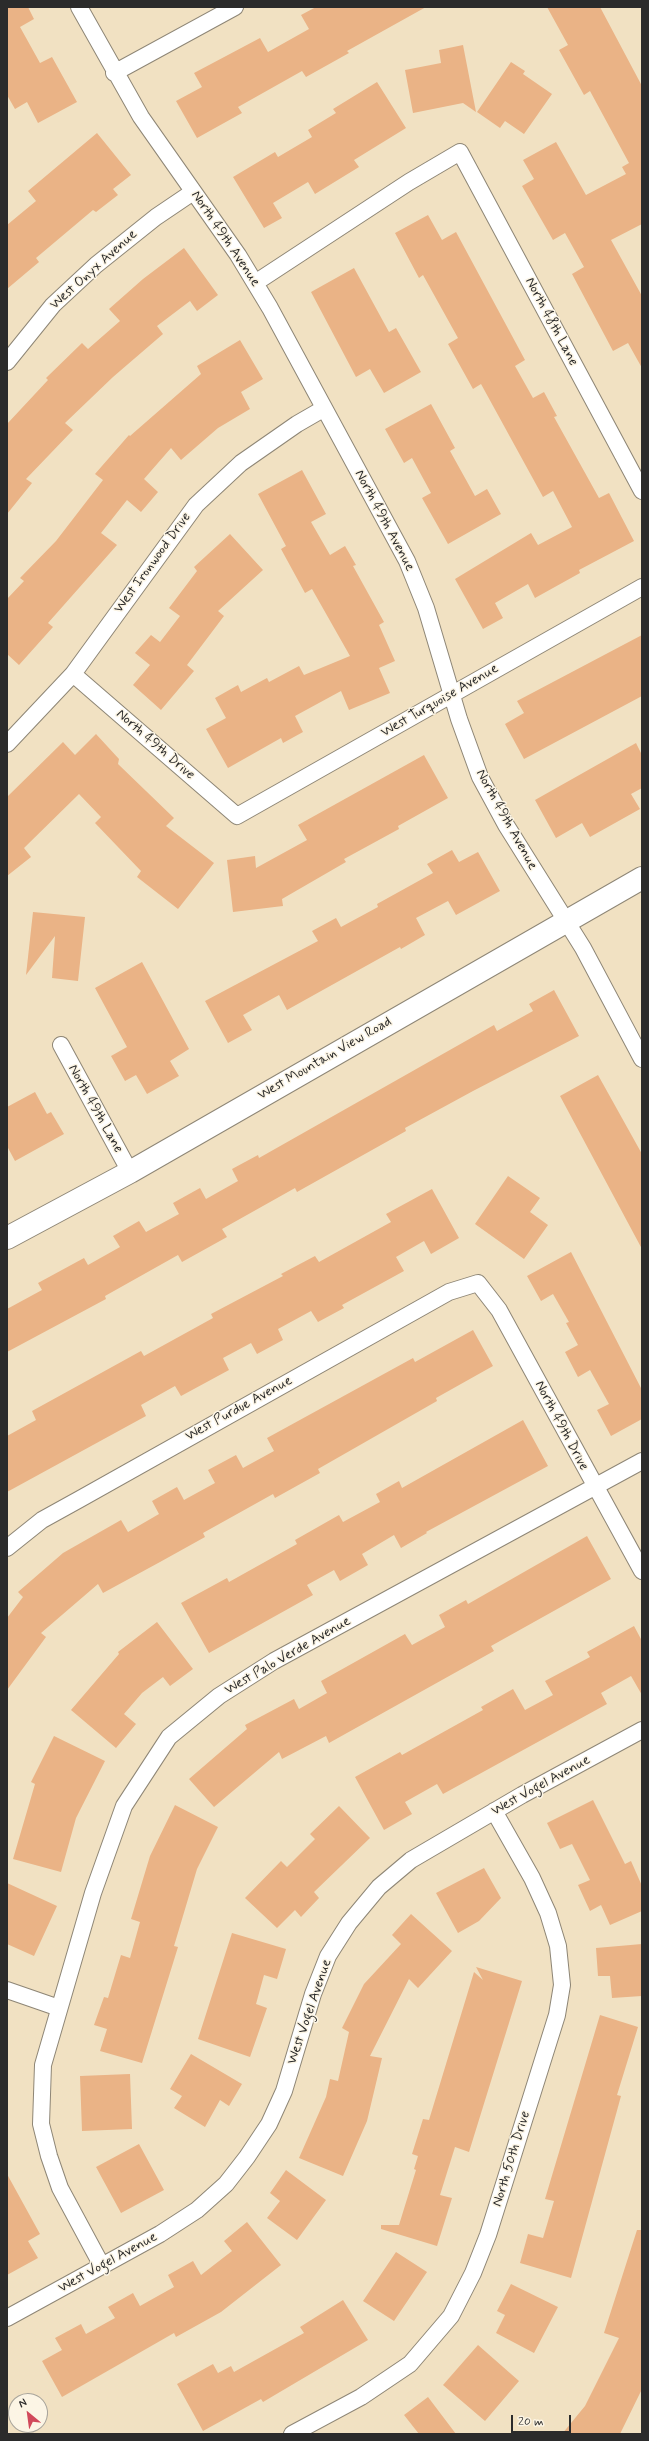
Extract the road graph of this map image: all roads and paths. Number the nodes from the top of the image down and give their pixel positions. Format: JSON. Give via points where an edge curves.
{"nodes":[{"id":1,"x":79,"y":7,"type":"edge"},
{"id":2,"x":235,"y":7,"type":"edge"},
{"id":3,"x":114,"y":73,"type":"junction"},
{"id":4,"x":194,"y":192,"type":"junction"},
{"id":5,"x":255,"y":283,"type":"junction"},
{"id":6,"x":10,"y":353,"type":"edge"},
{"id":7,"x":323,"y":409,"type":"junction"},
{"id":8,"x":642,"y":491,"type":"edge"},
{"id":9,"x":642,"y":587,"type":"edge"},
{"id":10,"x":73,"y":674,"type":"junction"},
{"id":11,"x":452,"y":695,"type":"junction"},
{"id":12,"x":7,"y":744,"type":"edge"},
{"id":13,"x":237,"y":816,"type":"joint"},
{"id":14,"x":642,"y":878,"type":"edge"},
{"id":15,"x":566,"y":920,"type":"junction"},
{"id":16,"x":61,"y":1045,"type":"dead end"},
{"id":17,"x":642,"y":1059,"type":"edge"},
{"id":18,"x":130,"y":1172,"type":"junction"},
{"id":19,"x":7,"y":1238,"type":"edge"},
{"id":20,"x":478,"y":1283,"type":"joint"},
{"id":21,"x":642,"y":1461,"type":"edge"},
{"id":22,"x":594,"y":1488,"type":"junction"},
{"id":23,"x":7,"y":1548,"type":"edge"},
{"id":24,"x":642,"y":1571,"type":"edge"},
{"id":25,"x":642,"y":1730,"type":"edge"},
{"id":26,"x":494,"y":1811,"type":"junction"},
{"id":27,"x":7,"y":1990,"type":"edge"},
{"id":28,"x":59,"y":2008,"type":"junction"},
{"id":29,"x":102,"y":2266,"type":"junction"},
{"id":30,"x":7,"y":2318,"type":"edge"},
{"id":31,"x":292,"y":2434,"type":"edge"}],
"edges":[{"from":1,"to":3,"type":"street","name":"North 49th Avenue"},
{"from":2,"to":3,"type":"street"},
{"from":3,"to":4,"type":"street","name":"North 49th Avenue","via":[[141,117]]},
{"from":4,"to":5,"type":"street","name":"North 49th Avenue"},
{"from":4,"to":6,"type":"street","name":"West Onyx Avenue","via":[[156,217],[96,265],[52,305]]},
{"from":5,"to":7,"type":"street","name":"North 49th Avenue"},
{"from":5,"to":8,"type":"street","name":"North 48th Lane","via":[[409,182],[460,152]]},
{"from":7,"to":10,"type":"street","name":"West Ironwood Drive","via":[[296,424],[241,463],[196,505]]},
{"from":7,"to":11,"type":"street","name":"North 49th Avenue","via":[[407,561],[426,608]]},
{"from":9,"to":11,"type":"street","name":"West Turquoise Avenue"},
{"from":10,"to":12,"type":"street","name":"West Ironwood Drive"},
{"from":10,"to":13,"type":"street","name":"North 49th Drive"},
{"from":11,"to":13,"type":"street","name":"West Turquoise Avenue"},
{"from":11,"to":15,"type":"street","name":"North 49th Avenue","via":[[480,777],[506,825]]},
{"from":14,"to":15,"type":"street","name":"West Mountain View Road"},
{"from":15,"to":17,"type":"street","name":"North 49th Avenue"},
{"from":15,"to":18,"type":"street","name":"West Mountain View Road"},
{"from":16,"to":18,"type":"street","name":"North 49th Lane"},
{"from":18,"to":19,"type":"street","name":"West Mountain View Road"},
{"from":20,"to":22,"type":"street","name":"North 49th Drive","via":[[499,1310]]},
{"from":20,"to":23,"type":"street","name":"West Purdue Avenue","via":[[449,1292],[80,1498],[42,1520]]},
{"from":21,"to":22,"type":"street","name":"West Palo Verde Avenue"},
{"from":22,"to":24,"type":"street","name":"North 49th Drive"},
{"from":22,"to":28,"type":"street","name":"West Palo Verde Avenue","via":[[274,1661],[219,1696],[169,1737],[124,1806],[93,1893]]},
{"from":25,"to":26,"type":"street","name":"West Vogel Avenue"},
{"from":26,"to":29,"type":"street","name":"West Vogel Avenue","via":[[410,1860],[379,1887],[349,1923],[328,1956],[313,1994],[284,2091],[269,2124],[226,2184],[197,2210]]},
{"from":26,"to":31,"type":"street","name":"North 50th Drive","via":[[548,1912],[558,1946],[562,1985],[557,2015],[488,2235],[473,2273],[451,2316],[410,2364],[361,2397]]},
{"from":27,"to":28,"type":"street"},
{"from":28,"to":29,"type":"street","via":[[43,2065],[41,2124],[60,2188]]},
{"from":29,"to":30,"type":"street","name":"West Vogel Avenue"}]}
